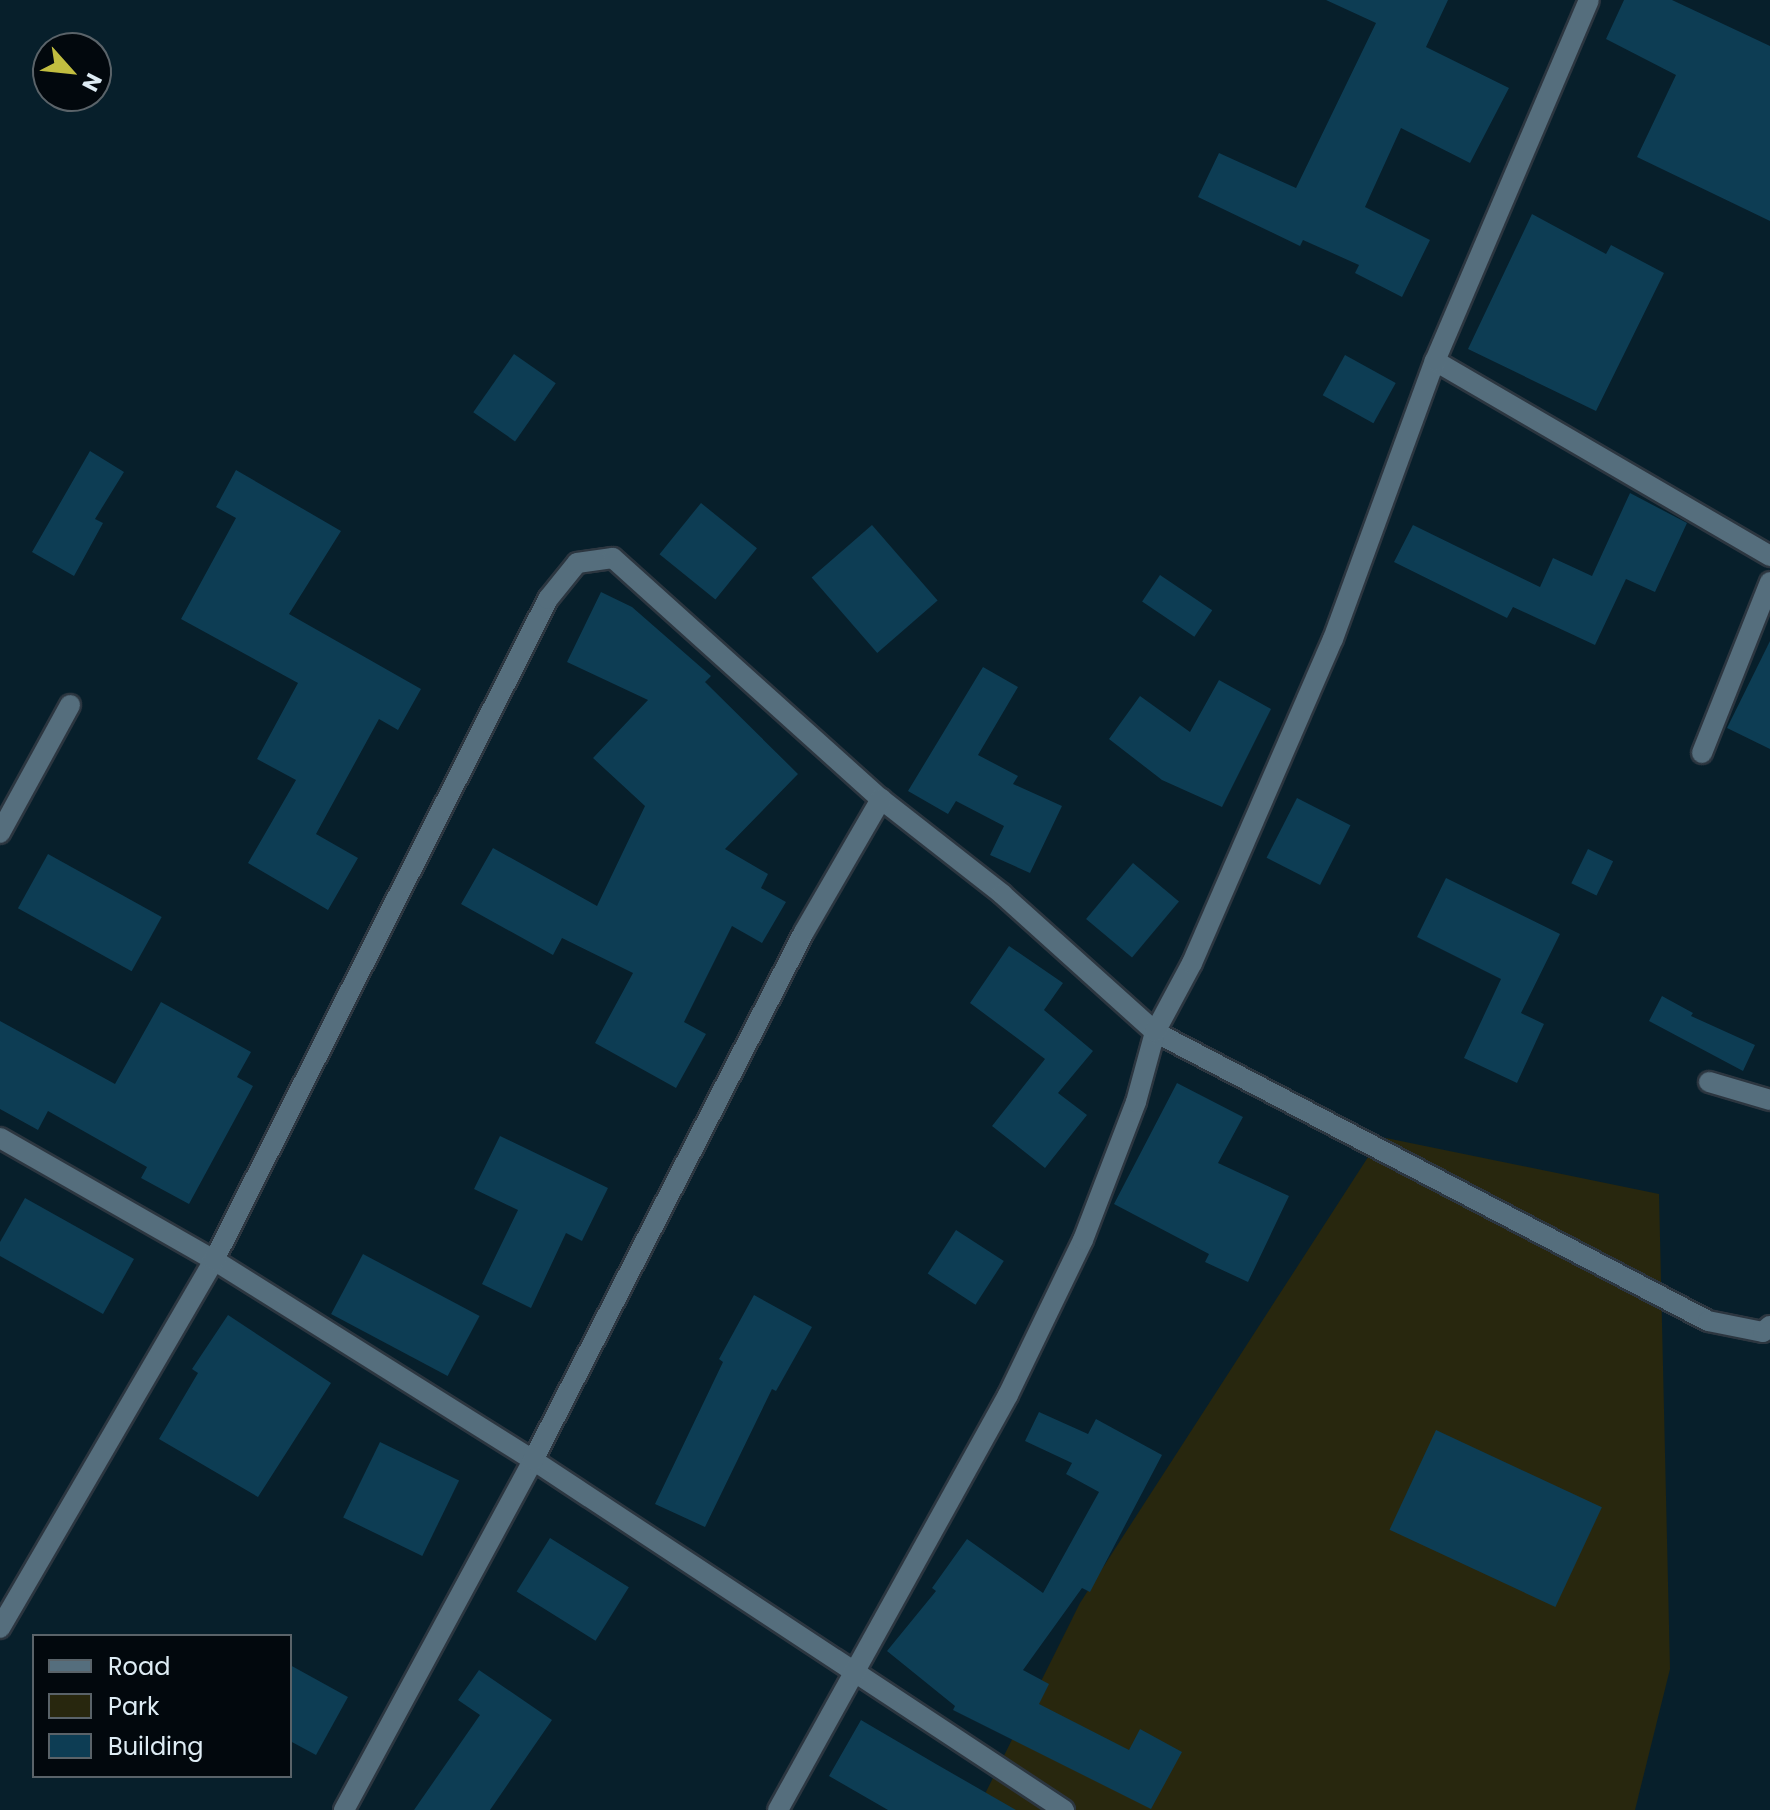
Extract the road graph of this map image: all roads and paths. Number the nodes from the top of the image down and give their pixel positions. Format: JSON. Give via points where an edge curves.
{"nodes":[{"id":1,"x":1589,"y":0,"type":"edge"},
{"id":2,"x":1435,"y":361,"type":"junction"},
{"id":3,"x":1770,"y":556,"type":"edge"},
{"id":4,"x":1770,"y":582,"type":"edge"},
{"id":5,"x":70,"y":705,"type":"dead end"},
{"id":6,"x":1702,"y":753,"type":"dead end"},
{"id":7,"x":881,"y":799,"type":"junction"},
{"id":8,"x":0,"y":833,"type":"edge"},
{"id":9,"x":1155,"y":1032,"type":"junction"},
{"id":10,"x":1709,"y":1082,"type":"dead end"},
{"id":11,"x":1770,"y":1100,"type":"edge"},
{"id":12,"x":0,"y":1138,"type":"edge"},
{"id":13,"x":214,"y":1260,"type":"junction"},
{"id":14,"x":1770,"y":1326,"type":"edge"},
{"id":15,"x":533,"y":1460,"type":"junction"},
{"id":16,"x":0,"y":1628,"type":"edge"},
{"id":17,"x":857,"y":1674,"type":"junction"},
{"id":18,"x":344,"y":1810,"type":"edge"},
{"id":19,"x":778,"y":1810,"type":"edge"},
{"id":20,"x":1064,"y":1810,"type":"edge"}],
"edges":[{"from":1,"to":2,"type":"street"},
{"from":2,"to":3,"type":"street"},
{"from":2,"to":9,"type":"street","via":[[1333,639],[1192,963]]},
{"from":4,"to":6,"type":"street"},
{"from":5,"to":8,"type":"street"},
{"from":7,"to":9,"type":"street","via":[[990,883]]},
{"from":7,"to":13,"type":"street","via":[[613,558],[577,563],[548,599]]},
{"from":7,"to":15,"type":"street","via":[[790,958]]},
{"from":9,"to":14,"type":"street","via":[[1708,1321],[1763,1332]]},
{"from":9,"to":17,"type":"street","via":[[1136,1102],[1083,1240],[1008,1395]]},
{"from":10,"to":11,"type":"street"},
{"from":12,"to":13,"type":"street"},
{"from":13,"to":15,"type":"street"},
{"from":13,"to":16,"type":"street"},
{"from":15,"to":17,"type":"street"},
{"from":15,"to":18,"type":"street"},
{"from":17,"to":19,"type":"street"},
{"from":17,"to":20,"type":"street"}]}
